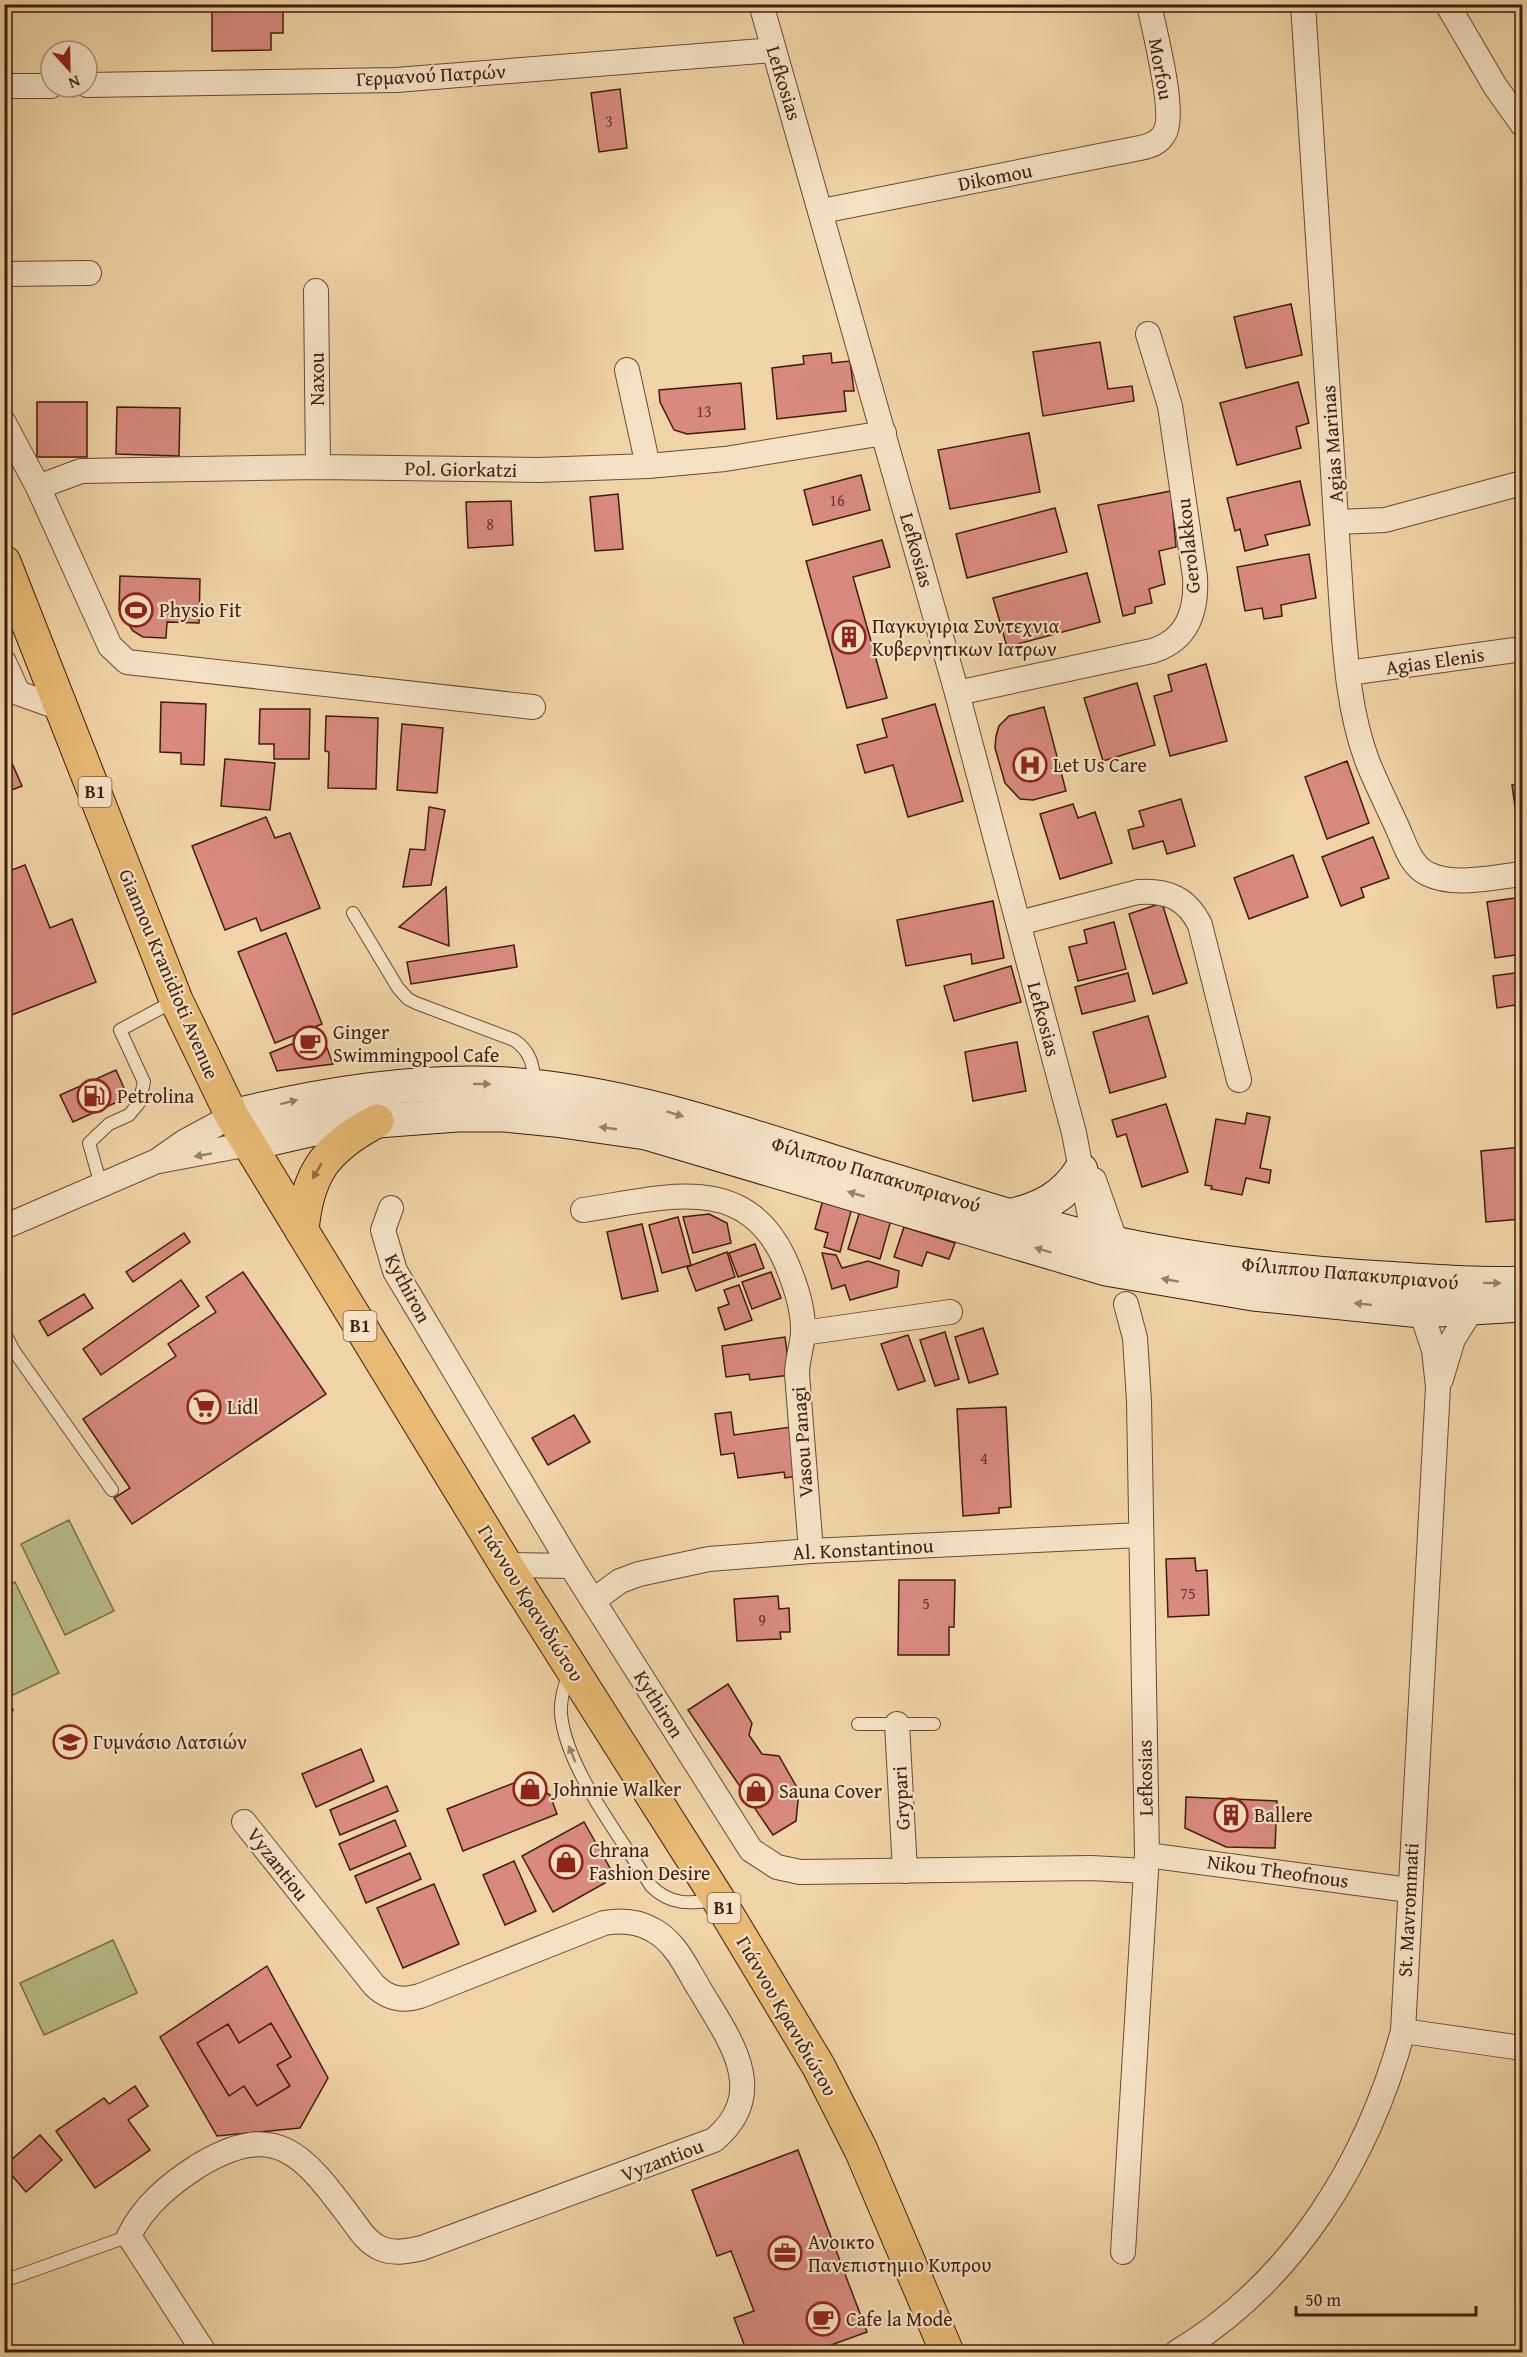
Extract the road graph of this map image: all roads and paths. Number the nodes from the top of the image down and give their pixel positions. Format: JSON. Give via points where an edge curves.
{"nodes":[{"id":1,"x":761,"y":4,"type":"edge"},
{"id":2,"x":1149,"y":4,"type":"edge"},
{"id":3,"x":1303,"y":4,"type":"edge"},
{"id":4,"x":1447,"y":4,"type":"edge"},
{"id":5,"x":773,"y":50,"type":"junction"},
{"id":6,"x":99,"y":85,"type":"edge"},
{"id":7,"x":4,"y":86,"type":"edge"},
{"id":8,"x":39,"y":86,"type":"edge"},
{"id":9,"x":1522,"y":124,"type":"edge"},
{"id":10,"x":1164,"y":134,"type":"joint"},
{"id":11,"x":822,"y":211,"type":"junction"},
{"id":12,"x":89,"y":273,"type":"dead end"},
{"id":13,"x":4,"y":274,"type":"edge"},
{"id":14,"x":316,"y":291,"type":"dead end"},
{"id":15,"x":1148,"y":334,"type":"dead end"},
{"id":16,"x":627,"y":370,"type":"dead end"},
{"id":17,"x":4,"y":423,"type":"edge"},
{"id":18,"x":884,"y":433,"type":"junction"},
{"id":19,"x":648,"y":466,"type":"junction"},
{"id":20,"x":318,"y":467,"type":"junction"},
{"id":21,"x":1522,"y":483,"type":"edge"},
{"id":22,"x":38,"y":488,"type":"junction"},
{"id":23,"x":1337,"y":522,"type":"junction"},
{"id":24,"x":4,"y":562,"type":"edge"},
{"id":25,"x":1522,"y":649,"type":"edge"},
{"id":26,"x":4,"y":662,"type":"edge"},
{"id":27,"x":1348,"y":674,"type":"junction"},
{"id":28,"x":957,"y":693,"type":"junction"},
{"id":29,"x":533,"y":707,"type":"dead end"},
{"id":30,"x":63,"y":709,"type":"junction"},
{"id":31,"x":1522,"y":874,"type":"edge"},
{"id":32,"x":353,"y":913,"type":"dead end"},
{"id":33,"x":1019,"y":923,"type":"junction"},
{"id":34,"x":176,"y":1000,"type":"junction"},
{"id":35,"x":1239,"y":1080,"type":"dead end"},
{"id":36,"x":536,"y":1088,"type":"junction"},
{"id":37,"x":232,"y":1116,"type":"junction"},
{"id":38,"x":377,"y":1120,"type":"junction"},
{"id":39,"x":1074,"y":1133,"type":"junction"},
{"id":40,"x":249,"y":1144,"type":"junction"},
{"id":41,"x":157,"y":1161,"type":"junction"},
{"id":42,"x":1081,"y":1170,"type":"junction"},
{"id":43,"x":101,"y":1185,"type":"junction"},
{"id":44,"x":391,"y":1208,"type":"dead end"},
{"id":45,"x":583,"y":1210,"type":"dead end"},
{"id":46,"x":1013,"y":1215,"type":"junction"},
{"id":47,"x":4,"y":1227,"type":"edge"},
{"id":48,"x":302,"y":1231,"type":"junction"},
{"id":49,"x":1109,"y":1255,"type":"junction"},
{"id":50,"x":1522,"y":1283,"type":"edge"},
{"id":51,"x":1126,"y":1304,"type":"dead end"},
{"id":52,"x":1522,"y":1305,"type":"edge"},
{"id":53,"x":1472,"y":1309,"type":"junction"},
{"id":54,"x":1421,"y":1311,"type":"junction"},
{"id":55,"x":950,"y":1312,"type":"dead end"},
{"id":56,"x":4,"y":1332,"type":"edge"},
{"id":57,"x":803,"y":1333,"type":"junction"},
{"id":58,"x":1438,"y":1387,"type":"junction"},
{"id":59,"x":458,"y":1485,"type":"joint"},
{"id":60,"x":112,"y":1490,"type":"dead end"},
{"id":61,"x":1140,"y":1535,"type":"junction"},
{"id":62,"x":811,"y":1551,"type":"junction"},
{"id":63,"x":506,"y":1565,"type":"junction"},
{"id":64,"x":571,"y":1566,"type":"junction"},
{"id":65,"x":594,"y":1600,"type":"junction"},
{"id":66,"x":571,"y":1668,"type":"junction"},
{"id":67,"x":858,"y":1724,"type":"dead end"},
{"id":68,"x":897,"y":1724,"type":"junction"},
{"id":69,"x":934,"y":1724,"type":"dead end"},
{"id":70,"x":244,"y":1822,"type":"dead end"},
{"id":71,"x":1147,"y":1863,"type":"junction"},
{"id":72,"x":905,"y":1871,"type":"junction"},
{"id":73,"x":1409,"y":1890,"type":"junction"},
{"id":74,"x":718,"y":1899,"type":"junction"},
{"id":75,"x":1403,"y":2031,"type":"junction"},
{"id":76,"x":1522,"y":2048,"type":"edge"},
{"id":77,"x":129,"y":2236,"type":"junction"},
{"id":78,"x":1123,"y":2252,"type":"dead end"},
{"id":79,"x":4,"y":2281,"type":"edge"},
{"id":80,"x":204,"y":2352,"type":"edge"},
{"id":81,"x":947,"y":2352,"type":"edge"},
{"id":82,"x":1177,"y":2352,"type":"edge"}],
"edges":[{"from":1,"to":5,"type":"street","name":"Lefkosias"},
{"from":2,"to":10,"type":"street","name":"Morfou","via":[[1168,102]]},
{"from":3,"to":23,"type":"street","name":"Agias Marinas"},
{"from":4,"to":9,"type":"street"},
{"from":5,"to":6,"type":"street","name":"Γερμανού Πατρών","via":[[396,80]]},
{"from":5,"to":11,"type":"street","name":"Lefkosias"},
{"from":7,"to":8,"type":"street"},
{"from":10,"to":11,"type":"street","name":"Dikomou","via":[[1140,148]]},
{"from":11,"to":18,"type":"street","name":"Lefkosias"},
{"from":12,"to":13,"type":"street"},
{"from":14,"to":20,"type":"street","name":"Naxou"},
{"from":15,"to":28,"type":"street","name":"Gerolakkou","via":[[1170,406],[1195,577],[1190,621],[1177,638],[1162,648]]},
{"from":16,"to":19,"type":"street"},
{"from":17,"to":22,"type":"street"},
{"from":18,"to":19,"type":"street","name":"Pol. Giorkatzi","via":[[725,459]]},
{"from":18,"to":28,"type":"street","name":"Lefkosias"},
{"from":19,"to":20,"type":"street","name":"Pol. Giorkatzi","via":[[538,470]]},
{"from":20,"to":22,"type":"street","name":"Pol. Giorkatzi","via":[[81,471]]},
{"from":21,"to":23,"type":"street","via":[[1385,520]]},
{"from":22,"to":29,"type":"street","via":[[110,646],[128,662]]},
{"from":23,"to":27,"type":"street","name":"Agias Marinas"},
{"from":24,"to":30,"type":"main road","name":"Giannou Kranidioti Avenue","number":"B1"},
{"from":25,"to":27,"type":"street","name":"Agias Elenis"},
{"from":26,"to":30,"type":"street","via":[[18,693]]},
{"from":27,"to":31,"type":"street","name":"Agias Marinas","via":[[1368,762],[1419,869],[1454,880]]},
{"from":28,"to":33,"type":"street","name":"Lefkosias"},
{"from":30,"to":34,"type":"main road","name":"Giannou Kranidioti Avenue","number":"B1"},
{"from":32,"to":36,"type":"lane","via":[[402,994],[523,1046],[533,1064]]},
{"from":33,"to":35,"type":"street","via":[[1138,892],[1176,896],[1194,913],[1200,925]]},
{"from":33,"to":39,"type":"street","name":"Lefkosias"},
{"from":34,"to":37,"type":"main road","name":"Giannou Kranidioti Avenue","number":"B1"},
{"from":34,"to":43,"type":"lane","via":[[120,1030],[144,1082],[139,1103],[129,1115],[109,1124],[89,1143]]},
{"from":37,"to":36,"type":"main road","name":"Φίλιππου Παπακυπριανού","one_way":true,"via":[[364,1089],[452,1084]]},
{"from":36,"to":46,"type":"main road","name":"Φίλιππου Παπακυπριανού","one_way":true,"via":[[652,1107]]},
{"from":37,"to":40,"type":"main road","name":"Giannou Kranidioti Avenue","number":"B1"},
{"from":37,"to":41,"type":"street"},
{"from":38,"to":40,"type":"main road","name":"Φίλιππου Παπακυπριανού"},
{"from":38,"to":48,"type":"main road","one_way":true,"via":[[343,1142],[319,1167],[307,1192]]},
{"from":49,"to":38,"type":"main road","name":"Φίλιππου Παπακυπριανού","one_way":true,"via":[[646,1133],[505,1115]]},
{"from":39,"to":42,"type":"street","name":"Lefkosias"},
{"from":39,"to":49,"type":"street","name":"Lefkosias"},
{"from":40,"to":41,"type":"street","one_way":true},
{"from":40,"to":48,"type":"main road","name":"Giannou Kranidioti Avenue","number":"B1"},
{"from":41,"to":43,"type":"street"},
{"from":42,"to":46,"type":"main road","via":[[1058,1197]]},
{"from":42,"to":49,"type":"street","name":"Lefkosias"},
{"from":43,"to":47,"type":"street"},
{"from":44,"to":64,"type":"street","name":"Kythiron","via":[[383,1230],[395,1271]]},
{"from":45,"to":57,"type":"street","name":"Vasou Panagi","via":[[675,1196],[699,1196],[744,1208],[764,1224],[776,1241],[796,1289]]},
{"from":46,"to":49,"type":"main road","name":"Φίλιππου Παπακυπριανού"},
{"from":48,"to":59,"type":"main road","name":"Giannou Kranidioti Avenue","number":"B1"},
{"from":49,"to":50,"type":"main road","name":"Φίλιππου Παπακυπριανού","one_way":true,"via":[[1442,1282]]},
{"from":54,"to":49,"type":"main road","name":"Φίλιππου Παπακυπριανού","one_way":true,"via":[[1253,1294]]},
{"from":51,"to":61,"type":"street","name":"Lefkosias","via":[[1135,1338]]},
{"from":52,"to":53,"type":"main road","name":"Φίλιππου Παπακυπριανού"},
{"from":53,"to":54,"type":"main road","name":"Φίλιππου Παπακυπριανού"},
{"from":53,"to":58,"type":"street","name":"St. Mavrommati","via":[[1453,1340]]},
{"from":54,"to":58,"type":"street","name":"St. Mavrommati","via":[[1434,1350]]},
{"from":55,"to":57,"type":"street"},
{"from":56,"to":60,"type":"lane"},
{"from":57,"to":62,"type":"street","name":"Vasou Panagi","via":[[797,1374]]},
{"from":58,"to":73,"type":"street","name":"St. Mavrommati"},
{"from":59,"to":63,"type":"main road","name":"Γιάννου Κρανιδιώτου","number":"B1"},
{"from":61,"to":62,"type":"street","name":"Al. Konstantinou"},
{"from":61,"to":71,"type":"street","name":"Lefkosias"},
{"from":62,"to":65,"type":"street","name":"Al. Konstantinou","via":[[709,1559],[659,1568],[620,1581]]},
{"from":63,"to":64,"type":"street"},
{"from":63,"to":66,"type":"main road","name":"Γιάννου Κρανιδιώτου","number":"B1"},
{"from":64,"to":65,"type":"street","name":"Kythiron"},
{"from":65,"to":72,"type":"street","name":"Kythiron","via":[[751,1850],[767,1862],[794,1871]]},
{"from":66,"to":74,"type":"main road","name":"Γιάννου Κρανιδιώτου","number":"B1"},
{"from":74,"to":66,"type":"lane","one_way":true,"via":[[675,1902],[651,1886],[572,1755],[561,1712]]},
{"from":67,"to":68,"type":"lane"},
{"from":68,"to":69,"type":"lane"},
{"from":68,"to":72,"type":"street","name":"Grypari"},
{"from":70,"to":77,"type":"street","name":"Vyzantiou","via":[[374,1985],[393,1998],[420,1996],[604,1923],[625,1921],[653,1930],[677,1952],[735,2049],[741,2069],[738,2103],[724,2132],[703,2146],[422,2248],[394,2252],[375,2246],[309,2164],[291,2151],[263,2145],[228,2151],[183,2176],[144,2210]]},
{"from":71,"to":72,"type":"street","name":"Kythiron","via":[[1091,1868]]},
{"from":71,"to":73,"type":"street","name":"Nikou Theofnous"},
{"from":71,"to":78,"type":"street","name":"Lefkosias"},
{"from":73,"to":75,"type":"street","name":"St. Mavrommati"},
{"from":74,"to":81,"type":"main road","name":"Γιάννου Κρανιδιώτου","number":"B1","via":[[819,2067],[851,2129]]},
{"from":75,"to":76,"type":"street"},
{"from":75,"to":82,"type":"street","name":"St. Mavrommati","via":[[1382,2100],[1364,2142],[1322,2212],[1261,2287]]},
{"from":77,"to":79,"type":"lane"},
{"from":77,"to":80,"type":"street"}]}
